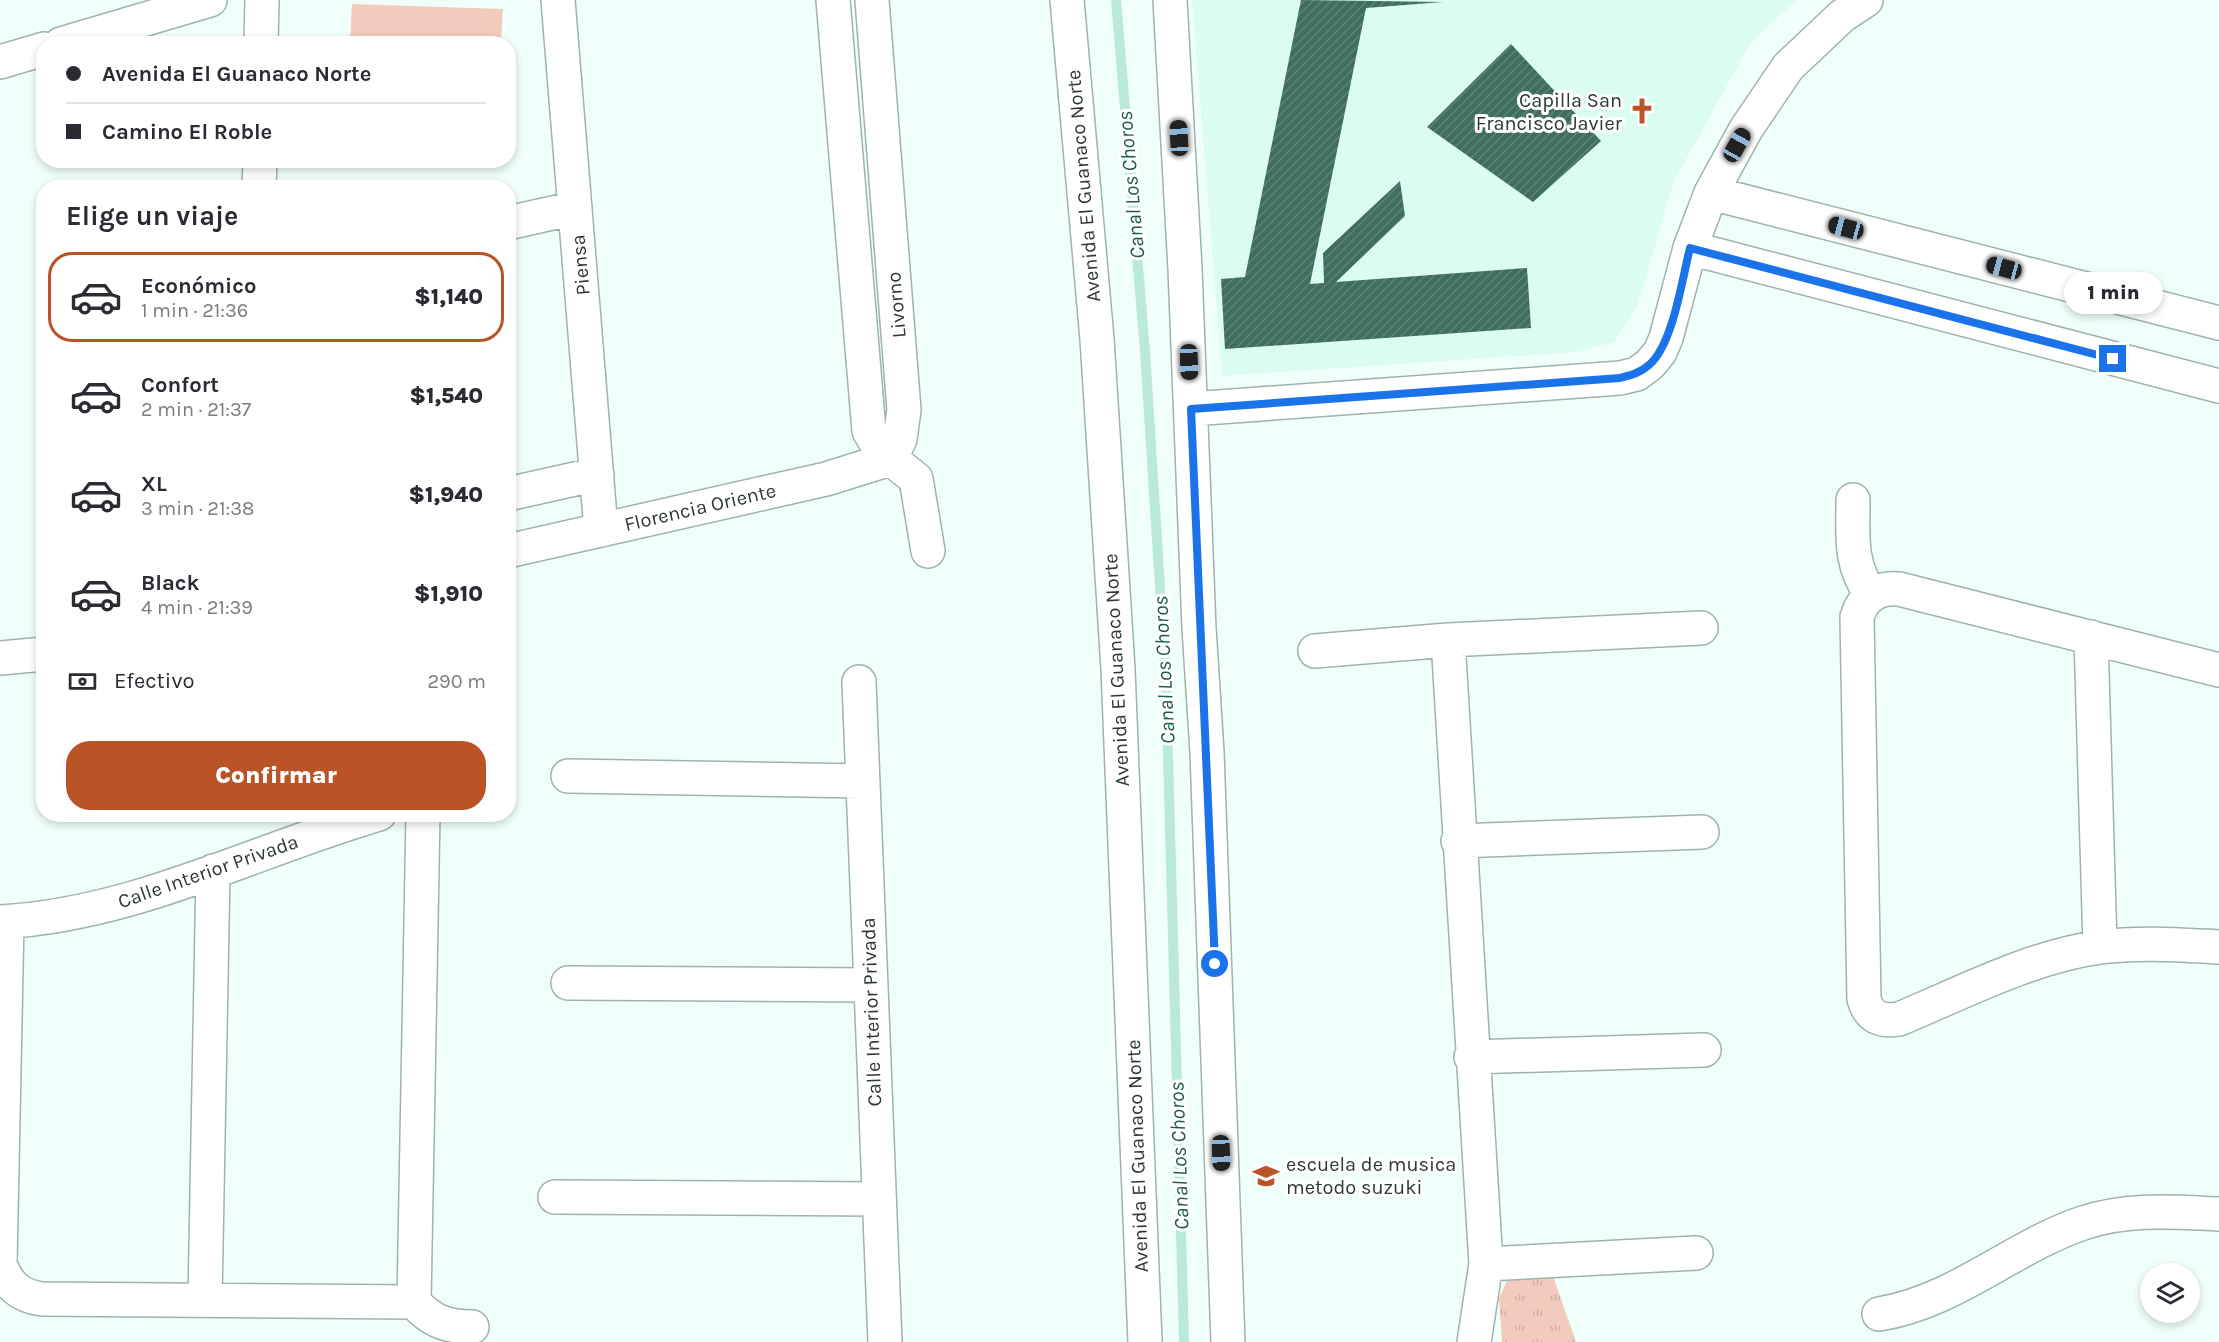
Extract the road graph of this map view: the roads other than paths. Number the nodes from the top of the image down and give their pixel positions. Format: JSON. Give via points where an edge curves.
{"nodes":[{"id":1,"x":210,"y":0,"type":"edge"},
{"id":2,"x":262,"y":0,"type":"edge"},
{"id":3,"x":558,"y":0,"type":"edge"},
{"id":4,"x":833,"y":0,"type":"edge"},
{"id":5,"x":872,"y":0,"type":"edge"},
{"id":6,"x":1067,"y":0,"type":"edge"},
{"id":7,"x":1170,"y":0,"type":"edge"},
{"id":8,"x":1866,"y":0,"type":"edge"},
{"id":9,"x":88,"y":36,"type":"edge"},
{"id":10,"x":261,"y":36,"type":"edge"},
{"id":11,"x":36,"y":51,"type":"edge"},
{"id":12,"x":0,"y":62,"type":"edge"},
{"id":13,"x":883,"y":150,"type":"junction"},
{"id":14,"x":844,"y":156,"type":"junction"},
{"id":15,"x":1711,"y":193,"type":"junction"},
{"id":16,"x":575,"y":207,"type":"junction"},
{"id":17,"x":516,"y":221,"type":"edge"},
{"id":18,"x":1690,"y":248,"type":"junction"},
{"id":19,"x":2219,"y":323,"type":"edge"},
{"id":20,"x":2219,"y":386,"type":"edge"},
{"id":21,"x":1191,"y":409,"type":"junction"},
{"id":22,"x":890,"y":459,"type":"junction"},
{"id":23,"x":597,"y":474,"type":"junction"},
{"id":24,"x":516,"y":492,"type":"edge"},
{"id":25,"x":1853,"y":500,"type":"dead end"},
{"id":26,"x":601,"y":530,"type":"junction"},
{"id":27,"x":516,"y":549,"type":"edge"},
{"id":28,"x":928,"y":551,"type":"dead end"},
{"id":29,"x":1871,"y":594,"type":"junction"},
{"id":30,"x":1701,"y":628,"type":"dead end"},
{"id":31,"x":2091,"y":637,"type":"junction"},
{"id":32,"x":1448,"y":640,"type":"junction"},
{"id":33,"x":1315,"y":651,"type":"dead end"},
{"id":34,"x":36,"y":655,"type":"edge"},
{"id":35,"x":0,"y":658,"type":"edge"},
{"id":36,"x":2219,"y":670,"type":"edge"},
{"id":37,"x":859,"y":682,"type":"dead end"},
{"id":38,"x":568,"y":776,"type":"dead end"},
{"id":39,"x":862,"y":781,"type":"junction"},
{"id":40,"x":356,"y":822,"type":"edge"},
{"id":41,"x":423,"y":822,"type":"edge"},
{"id":42,"x":1702,"y":832,"type":"dead end"},
{"id":43,"x":1458,"y":841,"type":"junction"},
{"id":44,"x":213,"y":871,"type":"junction"},
{"id":45,"x":3,"y":922,"type":"edge"},
{"id":46,"x":2100,"y":947,"type":"junction"},
{"id":47,"x":2219,"y":947,"type":"edge"},
{"id":48,"x":567,"y":983,"type":"dead end"},
{"id":49,"x":870,"y":985,"type":"junction"},
{"id":50,"x":1704,"y":1050,"type":"dead end"},
{"id":51,"x":1471,"y":1057,"type":"junction"},
{"id":52,"x":555,"y":1197,"type":"dead end"},
{"id":53,"x":879,"y":1199,"type":"junction"},
{"id":54,"x":2219,"y":1214,"type":"edge"},
{"id":55,"x":1696,"y":1252,"type":"dead end"},
{"id":56,"x":1486,"y":1264,"type":"junction"},
{"id":57,"x":205,"y":1300,"type":"junction"},
{"id":58,"x":414,"y":1302,"type":"junction"},
{"id":59,"x":1879,"y":1314,"type":"dead end"},
{"id":60,"x":472,"y":1327,"type":"dead end"},
{"id":61,"x":885,"y":1342,"type":"edge"},
{"id":62,"x":1145,"y":1342,"type":"edge"},
{"id":63,"x":1227,"y":1342,"type":"edge"},
{"id":64,"x":1473,"y":1342,"type":"edge"}],
"edges":[{"from":1,"to":9,"type":"street"},
{"from":2,"to":10,"type":"street"},
{"from":3,"to":16,"type":"street","name":"Piensa"},
{"from":4,"to":14,"type":"street","name":"Livorno"},
{"from":5,"to":13,"type":"street","name":"Livorno"},
{"from":6,"to":62,"type":"street","name":"Avenida El Guanaco Norte","via":[[1097,339],[1118,669]]},
{"from":7,"to":21,"type":"street"},
{"from":8,"to":15,"type":"street","via":[[1842,16],[1788,67],[1746,129]]},
{"from":11,"to":12,"type":"street"},
{"from":13,"to":14,"type":"street"},
{"from":13,"to":22,"type":"street","name":"Livorno","via":[[904,410],[902,432]]},
{"from":14,"to":22,"type":"street","name":"Livorno","via":[[868,425],[874,441]]},
{"from":15,"to":18,"type":"street"},
{"from":15,"to":19,"type":"street"},
{"from":16,"to":17,"type":"street"},
{"from":16,"to":23,"type":"street","name":"Piensa"},
{"from":18,"to":20,"type":"street"},
{"from":18,"to":21,"type":"street","via":[[1666,338],[1650,364],[1636,374]]},
{"from":21,"to":63,"type":"street"},
{"from":22,"to":26,"type":"street","name":"Florencia Oriente","via":[[826,479]]},
{"from":22,"to":28,"type":"street","name":"Livorno","via":[[907,470],[919,485]]},
{"from":23,"to":24,"type":"street"},
{"from":23,"to":26,"type":"street","name":"Piensa"},
{"from":25,"to":29,"type":"street","via":[[1853,555],[1859,576]]},
{"from":26,"to":27,"type":"street","name":"Florencia Oriente"},
{"from":29,"to":31,"type":"street","via":[[1899,589]]},
{"from":29,"to":46,"type":"street","via":[[1857,617],[1866,1008],[1878,1019],[1899,1019],[2034,963]]},
{"from":30,"to":32,"type":"street"},
{"from":31,"to":36,"type":"street"},
{"from":31,"to":46,"type":"street"},
{"from":32,"to":33,"type":"street"},
{"from":32,"to":43,"type":"street"},
{"from":34,"to":35,"type":"street"},
{"from":37,"to":39,"type":"street","name":"Calle Interior Privada"},
{"from":38,"to":39,"type":"street"},
{"from":39,"to":49,"type":"street","name":"Calle Interior Privada"},
{"from":40,"to":44,"type":"street","name":"Calle Interior Privada"},
{"from":41,"to":58,"type":"street"},
{"from":42,"to":43,"type":"street"},
{"from":43,"to":51,"type":"street"},
{"from":44,"to":45,"type":"street","name":"Calle Interior Privada","via":[[136,899]]},
{"from":44,"to":57,"type":"street"},
{"from":45,"to":57,"type":"street","via":[[0,1264],[5,1276],[20,1293],[42,1299]]},
{"from":46,"to":47,"type":"street"},
{"from":48,"to":49,"type":"street"},
{"from":49,"to":53,"type":"street","name":"Calle Interior Privada"},
{"from":50,"to":51,"type":"street"},
{"from":51,"to":56,"type":"street"},
{"from":52,"to":53,"type":"street"},
{"from":53,"to":61,"type":"street","name":"Calle Interior Privada"},
{"from":54,"to":59,"type":"street","via":[[2139,1212],[2084,1222],[1932,1299]]},
{"from":55,"to":56,"type":"street"},
{"from":56,"to":64,"type":"street"},
{"from":57,"to":58,"type":"street"},
{"from":58,"to":60,"type":"street","via":[[428,1316],[446,1325]]}]}
